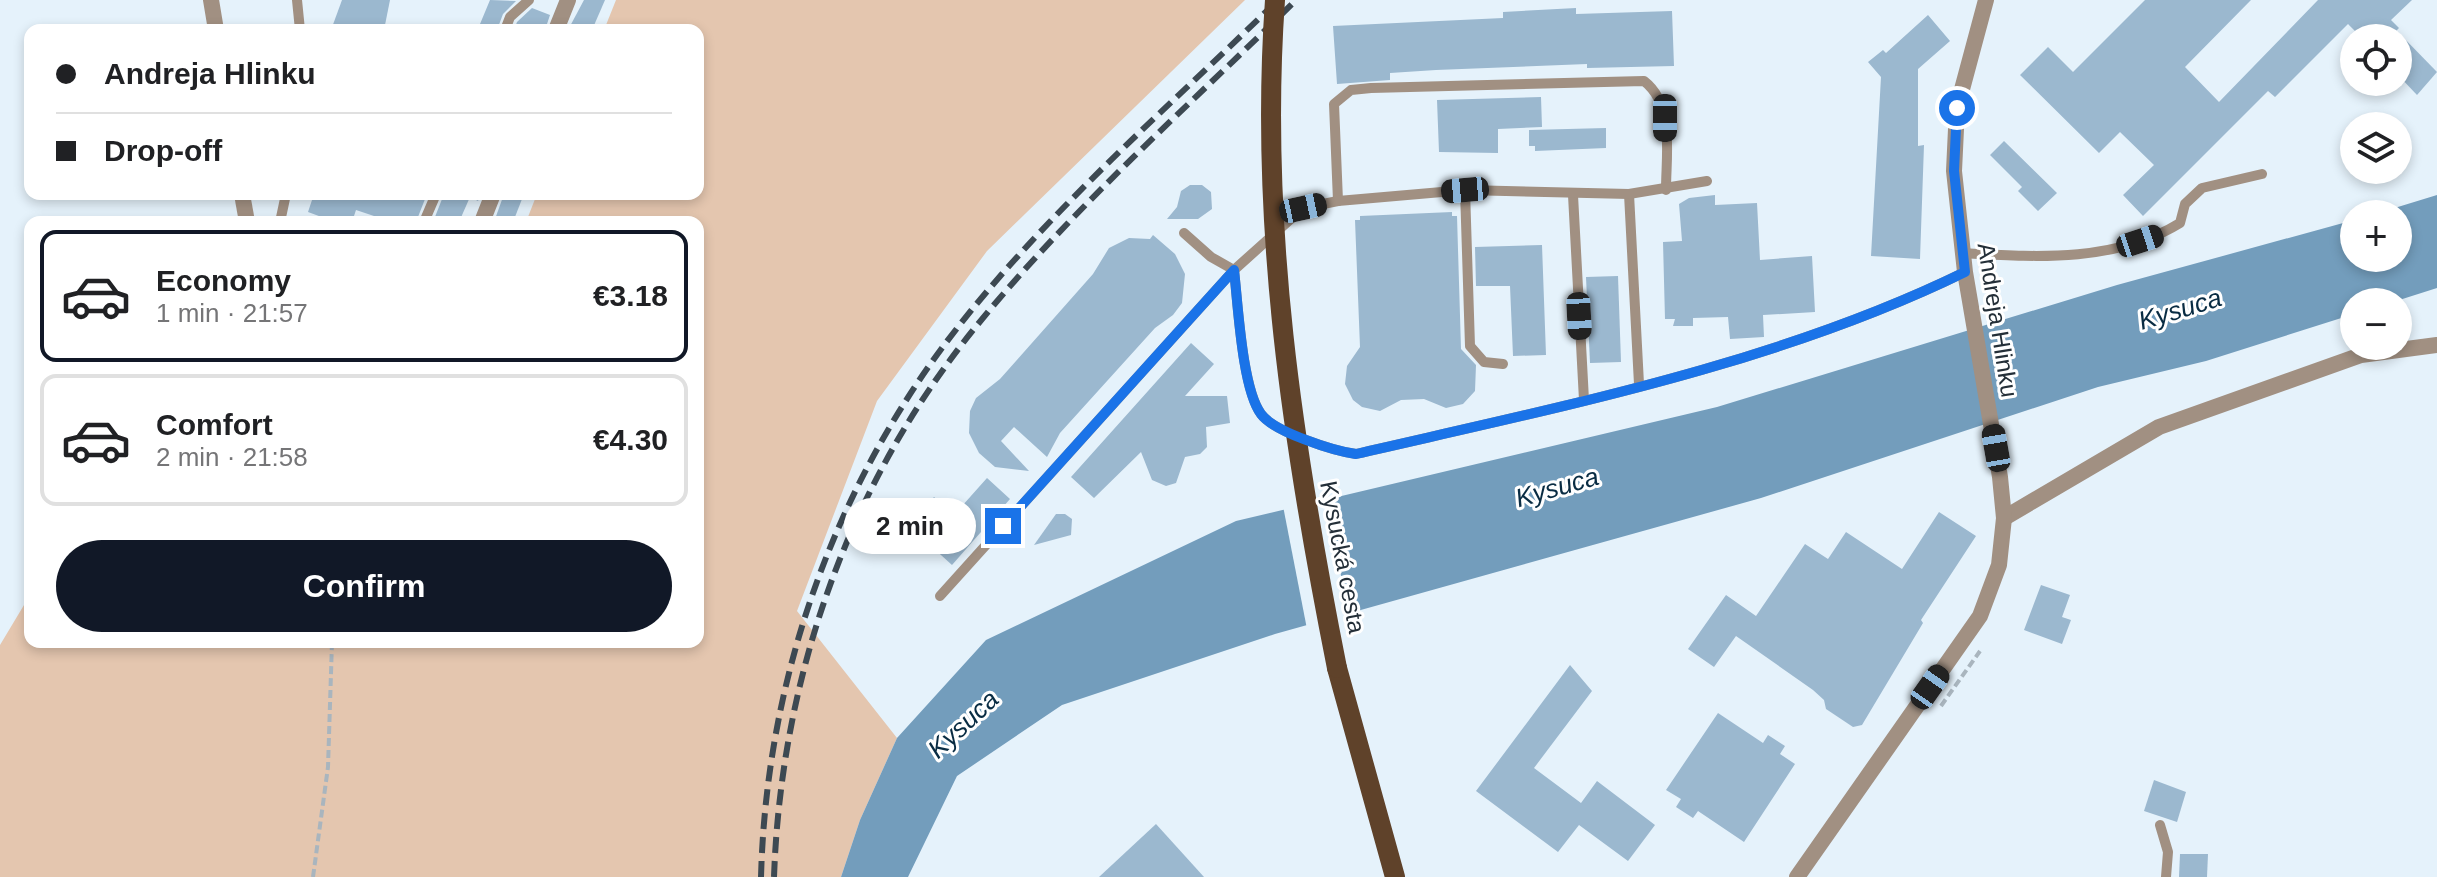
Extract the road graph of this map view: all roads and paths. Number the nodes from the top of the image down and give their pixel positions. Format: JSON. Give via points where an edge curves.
{"nodes":[{"id":1,"x":211,"y":0,"type":"edge"},
{"id":2,"x":297,"y":0,"type":"edge"},
{"id":3,"x":529,"y":0,"type":"edge"},
{"id":4,"x":568,"y":0,"type":"edge"},
{"id":5,"x":1275,"y":0,"type":"edge"},
{"id":6,"x":1986,"y":0,"type":"edge"},
{"id":7,"x":215,"y":24,"type":"edge"},
{"id":8,"x":299,"y":24,"type":"edge"},
{"id":9,"x":507,"y":24,"type":"edge"},
{"id":10,"x":558,"y":24,"type":"edge"},
{"id":11,"x":2262,"y":174,"type":"dead end"},
{"id":12,"x":1707,"y":181,"type":"dead end"},
{"id":13,"x":1465,"y":190,"type":"junction"},
{"id":14,"x":1666,"y":190,"type":"junction"},
{"id":15,"x":1629,"y":194,"type":"junction"},
{"id":16,"x":1573,"y":195,"type":"junction"},
{"id":17,"x":1338,"y":201,"type":"junction"},
{"id":18,"x":1184,"y":233,"type":"dead end"},
{"id":19,"x":1962,"y":253,"type":"junction"},
{"id":20,"x":1234,"y":270,"type":"junction"},
{"id":21,"x":1965,"y":272,"type":"junction"},
{"id":22,"x":2437,"y":345,"type":"edge"},
{"id":23,"x":1503,"y":364,"type":"dead end"},
{"id":24,"x":1639,"y":384,"type":"junction"},
{"id":25,"x":1584,"y":400,"type":"junction"},
{"id":26,"x":2004,"y":518,"type":"junction"},
{"id":27,"x":940,"y":596,"type":"dead end"},
{"id":28,"x":332,"y":648,"type":"edge"},
{"id":29,"x":2160,"y":825,"type":"dead end"},
{"id":30,"x":313,"y":877,"type":"edge"},
{"id":31,"x":1395,"y":877,"type":"edge"},
{"id":32,"x":1797,"y":877,"type":"edge"},
{"id":33,"x":2166,"y":877,"type":"edge"}],
"edges":[{"from":1,"to":7,"type":"street"},
{"from":2,"to":8,"type":"lane"},
{"from":3,"to":9,"type":"lane"},
{"from":4,"to":10,"type":"street"},
{"from":5,"to":31,"type":"main road","name":"Kysucká cesta","bridge":true,"via":[[1269,103],[1277,294],[1299,465],[1337,668]]},
{"from":6,"to":19,"type":"street","name":"Andreja Hlinku","via":[[1957,108],[1954,171]]},
{"from":11,"to":19,"type":"lane","via":[[2202,188],[2185,204],[2180,223],[2122,247],[2090,254]]},
{"from":12,"to":14,"type":"lane"},
{"from":13,"to":16,"type":"lane"},
{"from":13,"to":17,"type":"lane"},
{"from":13,"to":23,"type":"lane","via":[[1470,346],[1484,362]]},
{"from":14,"to":15,"type":"lane"},
{"from":14,"to":17,"type":"lane","via":[[1665,118],[1657,94],[1644,81],[1480,84],[1345,93],[1331,115]]},
{"from":15,"to":16,"type":"lane"},
{"from":15,"to":24,"type":"lane"},
{"from":16,"to":25,"type":"lane"},
{"from":17,"to":20,"type":"lane","via":[[1303,208]]},
{"from":18,"to":20,"type":"lane"},
{"from":19,"to":21,"type":"street","name":"Andreja Hlinku"},
{"from":20,"to":25,"type":"lane","via":[[1249,385],[1258,412],[1335,451],[1356,454]]},
{"from":20,"to":27,"type":"lane"},
{"from":21,"to":24,"type":"lane","via":[[1891,308],[1790,343]]},
{"from":21,"to":26,"type":"street","name":"Andreja Hlinku"},
{"from":22,"to":26,"type":"street","via":[[2361,355],[2159,427]]},
{"from":24,"to":25,"type":"lane"},
{"from":26,"to":32,"type":"street","name":"Andreja Hlinku","via":[[1999,565],[1980,616]]},
{"from":28,"to":30,"type":"path","via":[[328,767]]},
{"from":29,"to":33,"type":"lane","via":[[2168,852]]}]}
